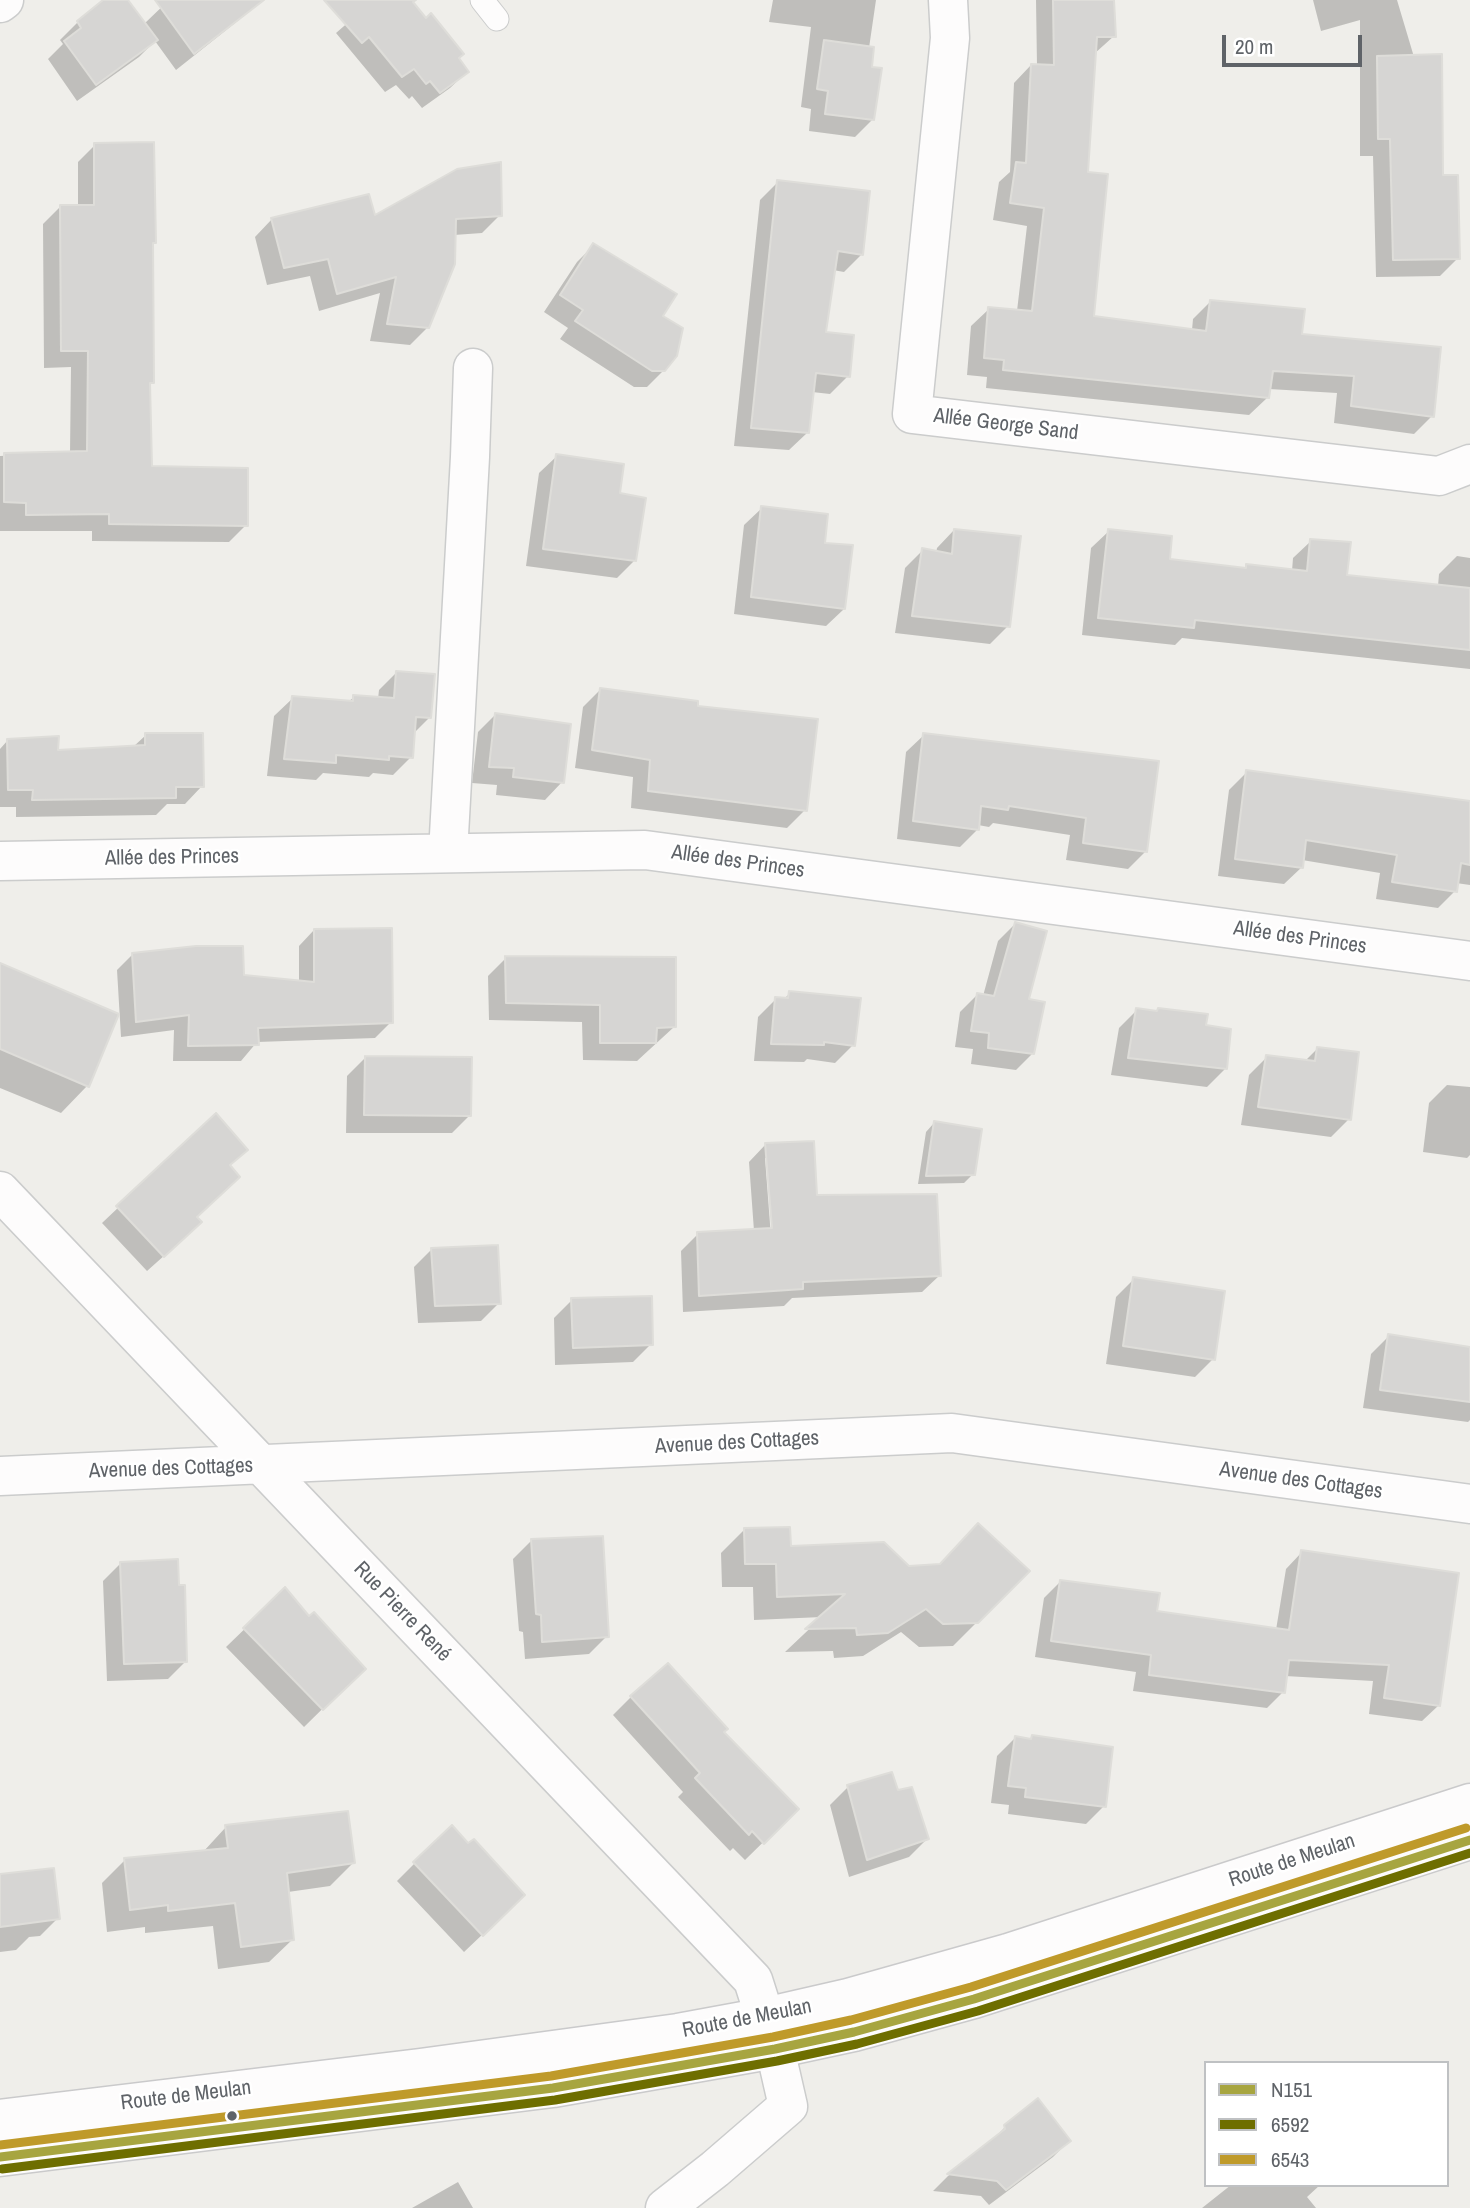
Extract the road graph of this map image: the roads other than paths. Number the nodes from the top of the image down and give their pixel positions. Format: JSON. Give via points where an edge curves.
{"nodes":[{"id":1,"x":482,"y":0,"type":"edge"},
{"id":2,"x":948,"y":0,"type":"edge"},
{"id":3,"x":496,"y":19,"type":"dead end"},
{"id":4,"x":473,"y":368,"type":"dead end"},
{"id":5,"x":1470,"y":464,"type":"edge"},
{"id":6,"x":448,"y":853,"type":"junction"},
{"id":7,"x":0,"y":861,"type":"edge"},
{"id":8,"x":1470,"y":961,"type":"edge"},
{"id":9,"x":0,"y":1191,"type":"edge"},
{"id":10,"x":262,"y":1466,"type":"junction"},
{"id":11,"x":0,"y":1476,"type":"edge"},
{"id":12,"x":1470,"y":1504,"type":"edge"},
{"id":13,"x":1470,"y":1803,"type":"edge"},
{"id":14,"x":1470,"y":1840,"type":"edge"},
{"id":15,"x":770,"y":2033,"type":"junction"},
{"id":16,"x":0,"y":2119,"type":"edge"},
{"id":17,"x":0,"y":2157,"type":"edge"},
{"id":18,"x":665,"y":2208,"type":"edge"}],
"edges":[{"from":1,"to":3,"type":"lane"},
{"from":2,"to":5,"type":"street","name":"Allée George Sand","via":[[950,38],[912,414],[1439,476]]},
{"from":4,"to":6,"type":"street"},
{"from":6,"to":7,"type":"street","name":"Allée des Princes"},
{"from":6,"to":8,"type":"street","name":"Allée des Princes","via":[[645,850]]},
{"from":9,"to":10,"type":"street","name":"Rue Pierre René"},
{"from":10,"to":11,"type":"street","name":"Avenue des Cottages"},
{"from":10,"to":12,"type":"street","name":"Avenue des Cottages","via":[[952,1433]]},
{"from":10,"to":15,"type":"street","name":"Rue Pierre René","via":[[753,1980]]},
{"from":13,"to":15,"type":"street","name":"Route de Meulan","via":[[1008,1953],[848,1998]]},
{"from":14,"to":15,"type":"street","name":"Route de Meulan","via":[[974,1999],[854,2032]]},
{"from":15,"to":16,"type":"street","name":"Route de Meulan","via":[[678,2033]]},
{"from":15,"to":17,"type":"street","name":"Route de Meulan","via":[[553,2088]]},
{"from":15,"to":18,"type":"street","name":"Rue Pierre René","via":[[789,2106]]}]}
